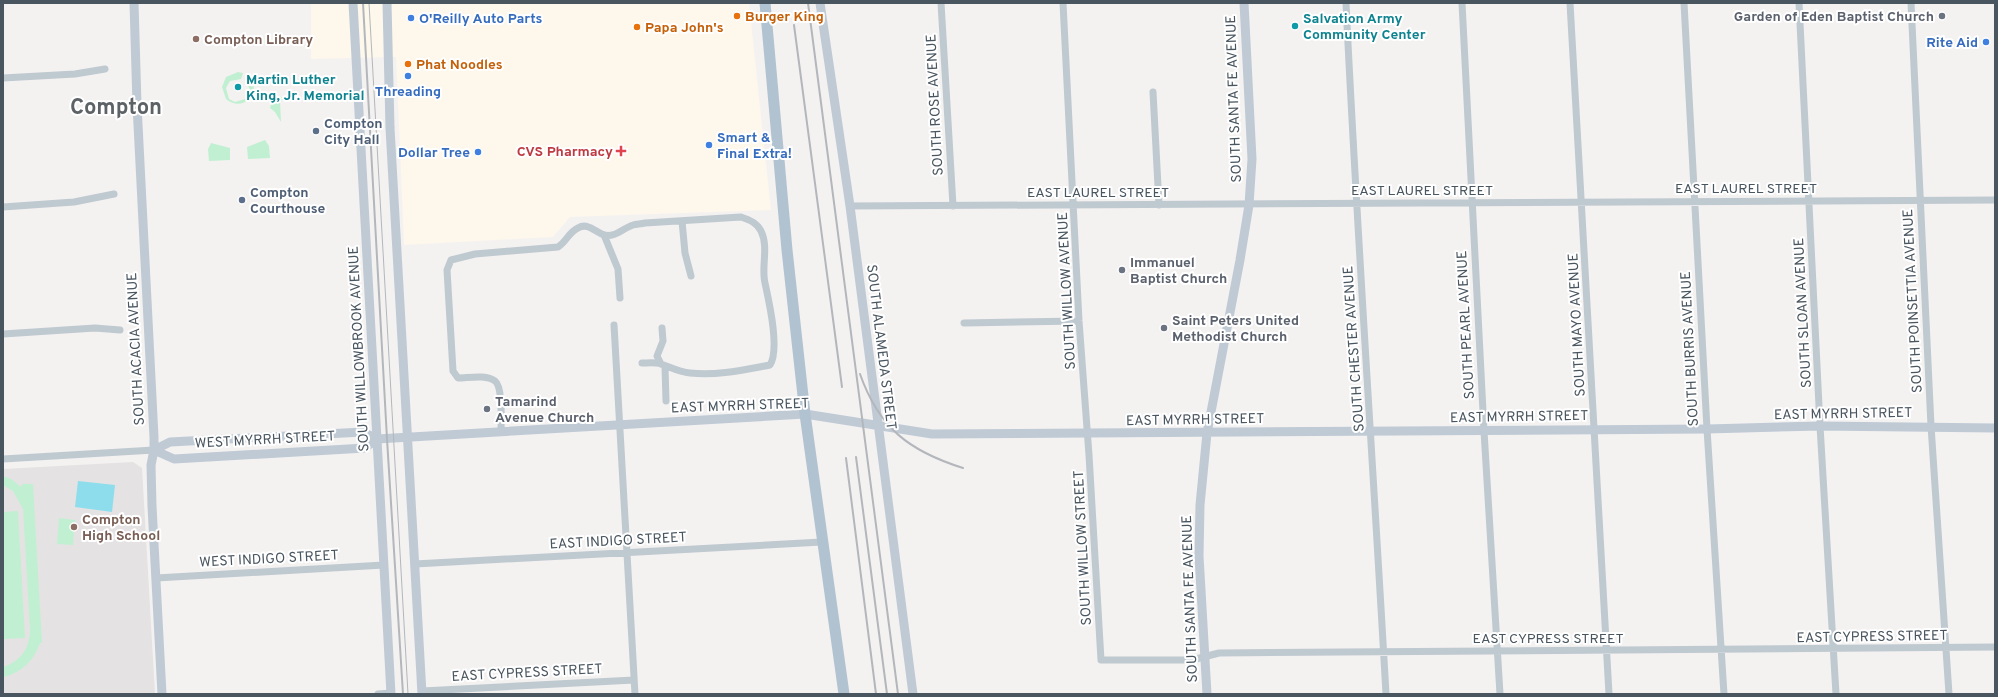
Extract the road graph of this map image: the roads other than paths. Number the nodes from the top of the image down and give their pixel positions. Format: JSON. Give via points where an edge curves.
{"nodes":[{"id":1,"x":134,"y":3,"type":"edge"},
{"id":2,"x":353,"y":3,"type":"edge"},
{"id":3,"x":387,"y":3,"type":"edge"},
{"id":4,"x":765,"y":3,"type":"edge"},
{"id":5,"x":820,"y":3,"type":"edge"},
{"id":6,"x":941,"y":3,"type":"edge"},
{"id":7,"x":1063,"y":3,"type":"edge"},
{"id":8,"x":1244,"y":3,"type":"edge"},
{"id":9,"x":1346,"y":3,"type":"edge"},
{"id":10,"x":1462,"y":3,"type":"edge"},
{"id":11,"x":1570,"y":3,"type":"edge"},
{"id":12,"x":1684,"y":3,"type":"edge"},
{"id":13,"x":1799,"y":3,"type":"edge"},
{"id":14,"x":1911,"y":3,"type":"edge"},
{"id":15,"x":105,"y":69,"type":"dead end"},
{"id":16,"x":3,"y":78,"type":"edge"},
{"id":17,"x":1153,"y":92,"type":"dead end"},
{"id":18,"x":114,"y":194,"type":"dead end"},
{"id":19,"x":1809,"y":200,"type":"junction"},
{"id":20,"x":1995,"y":200,"type":"edge"},
{"id":21,"x":1695,"y":201,"type":"junction"},
{"id":22,"x":1920,"y":201,"type":"junction"},
{"id":23,"x":1472,"y":202,"type":"junction"},
{"id":24,"x":1582,"y":202,"type":"junction"},
{"id":25,"x":1356,"y":203,"type":"junction"},
{"id":26,"x":1074,"y":205,"type":"junction"},
{"id":27,"x":1159,"y":205,"type":"junction"},
{"id":28,"x":1249,"y":205,"type":"junction"},
{"id":29,"x":850,"y":206,"type":"junction"},
{"id":30,"x":953,"y":206,"type":"junction"},
{"id":31,"x":3,"y":207,"type":"edge"},
{"id":32,"x":682,"y":221,"type":"junction"},
{"id":33,"x":604,"y":235,"type":"junction"},
{"id":34,"x":691,"y":276,"type":"dead end"},
{"id":35,"x":620,"y":298,"type":"dead end"},
{"id":36,"x":1079,"y":321,"type":"junction"},
{"id":37,"x":964,"y":324,"type":"dead end"},
{"id":38,"x":614,"y":325,"type":"dead end"},
{"id":39,"x":662,"y":328,"type":"dead end"},
{"id":40,"x":120,"y":330,"type":"dead end"},
{"id":41,"x":3,"y":334,"type":"edge"},
{"id":42,"x":642,"y":363,"type":"dead end"},
{"id":43,"x":663,"y":365,"type":"junction"},
{"id":44,"x":666,"y":401,"type":"dead end"},
{"id":45,"x":806,"y":414,"type":"junction"},
{"id":46,"x":620,"y":425,"type":"junction"},
{"id":47,"x":877,"y":426,"type":"junction"},
{"id":48,"x":1820,"y":426,"type":"junction"},
{"id":49,"x":1931,"y":426,"type":"junction"},
{"id":50,"x":1995,"y":428,"type":"edge"},
{"id":51,"x":1707,"y":429,"type":"junction"},
{"id":52,"x":1595,"y":430,"type":"junction"},
{"id":53,"x":1371,"y":431,"type":"junction"},
{"id":54,"x":1484,"y":431,"type":"junction"},
{"id":55,"x":501,"y":432,"type":"junction"},
{"id":56,"x":1207,"y":433,"type":"junction"},
{"id":57,"x":1088,"y":434,"type":"junction"},
{"id":58,"x":398,"y":438,"type":"joint"},
{"id":59,"x":409,"y":438,"type":"junction"},
{"id":60,"x":377,"y":439,"type":"junction"},
{"id":61,"x":154,"y":450,"type":"junction"},
{"id":62,"x":3,"y":459,"type":"edge"},
{"id":63,"x":822,"y":542,"type":"junction"},
{"id":64,"x":627,"y":552,"type":"junction"},
{"id":65,"x":415,"y":564,"type":"junction"},
{"id":66,"x":384,"y":565,"type":"junction"},
{"id":67,"x":156,"y":578,"type":"junction"},
{"id":68,"x":1995,"y":647,"type":"edge"},
{"id":69,"x":1947,"y":648,"type":"junction"},
{"id":70,"x":1721,"y":649,"type":"junction"},
{"id":71,"x":1834,"y":649,"type":"junction"},
{"id":72,"x":1383,"y":651,"type":"junction"},
{"id":73,"x":1498,"y":651,"type":"junction"},
{"id":74,"x":1607,"y":651,"type":"junction"},
{"id":75,"x":1205,"y":657,"type":"junction"},
{"id":76,"x":1101,"y":660,"type":"joint"},
{"id":77,"x":634,"y":680,"type":"junction"},
{"id":78,"x":422,"y":692,"type":"edge"},
{"id":79,"x":162,"y":694,"type":"edge"},
{"id":80,"x":378,"y":694,"type":"edge"},
{"id":81,"x":391,"y":694,"type":"edge"},
{"id":82,"x":635,"y":694,"type":"edge"},
{"id":83,"x":844,"y":694,"type":"edge"},
{"id":84,"x":913,"y":694,"type":"edge"},
{"id":85,"x":1207,"y":694,"type":"edge"},
{"id":86,"x":1386,"y":694,"type":"edge"},
{"id":87,"x":1500,"y":694,"type":"edge"},
{"id":88,"x":1609,"y":694,"type":"edge"},
{"id":89,"x":1724,"y":694,"type":"edge"},
{"id":90,"x":1836,"y":694,"type":"edge"},
{"id":91,"x":1949,"y":694,"type":"edge"}],
"edges":[{"from":1,"to":61,"type":"street","name":"SOUTH ACACIA AVENUE","via":[[136,105]]},
{"from":2,"to":60,"type":"street","name":"SOUTH WILLOWBROOK AVENUE"},
{"from":3,"to":59,"type":"street","via":[[390,128]]},
{"from":4,"to":45,"type":"main road","via":[[787,250]]},
{"from":5,"to":29,"type":"street","name":"SOUTH ALAMEDA STREET"},
{"from":6,"to":30,"type":"street","name":"SOUTH ROSE AVENUE"},
{"from":7,"to":26,"type":"street","name":"SOUTH WILLOW AVENUE"},
{"from":8,"to":28,"type":"street","name":"SOUTH SANTA FE AVENUE","via":[[1252,159]]},
{"from":9,"to":25,"type":"street","name":"SOUTH CHESTER AVENUE"},
{"from":10,"to":23,"type":"street","name":"SOUTH PEARL AVENUE"},
{"from":11,"to":24,"type":"street","name":"SOUTH MAYO AVENUE"},
{"from":12,"to":21,"type":"street","name":"SOUTH BURRIS AVENUE"},
{"from":13,"to":19,"type":"street","name":"SOUTH SLOAN AVENUE"},
{"from":14,"to":22,"type":"street","name":"SOUTH POINSETTIA AVENUE"},
{"from":15,"to":16,"type":"street","via":[[75,74]]},
{"from":17,"to":27,"type":"street"},
{"from":18,"to":31,"type":"street","via":[[74,202]]},
{"from":19,"to":21,"type":"street","name":"EAST LAUREL STREET"},
{"from":19,"to":22,"type":"street","name":"EAST LAUREL STREET"},
{"from":19,"to":48,"type":"street","name":"SOUTH SLOAN AVENUE"},
{"from":20,"to":22,"type":"street","name":"EAST LAUREL STREET"},
{"from":21,"to":24,"type":"street","name":"EAST LAUREL STREET"},
{"from":21,"to":51,"type":"street","name":"SOUTH BURRIS AVENUE"},
{"from":22,"to":49,"type":"street","name":"SOUTH POINSETTIA AVENUE"},
{"from":23,"to":24,"type":"street","name":"EAST LAUREL STREET"},
{"from":23,"to":25,"type":"street","name":"EAST LAUREL STREET"},
{"from":23,"to":54,"type":"street","name":"SOUTH PEARL AVENUE"},
{"from":24,"to":52,"type":"street","name":"SOUTH MAYO AVENUE"},
{"from":25,"to":28,"type":"street","name":"EAST LAUREL STREET"},
{"from":25,"to":53,"type":"street","name":"SOUTH CHESTER AVENUE"},
{"from":26,"to":27,"type":"street","name":"EAST LAUREL STREET"},
{"from":26,"to":30,"type":"street","name":"EAST LAUREL STREET"},
{"from":26,"to":36,"type":"street","name":"SOUTH WILLOW AVENUE"},
{"from":27,"to":28,"type":"street","name":"EAST LAUREL STREET"},
{"from":28,"to":56,"type":"street","name":"SOUTH SANTA FE AVENUE"},
{"from":29,"to":30,"type":"street","name":"EAST LAUREL STREET"},
{"from":29,"to":47,"type":"street","name":"SOUTH ALAMEDA STREET"},
{"from":32,"to":33,"type":"street","via":[[633,225],[615,234]]},
{"from":32,"to":34,"type":"street","via":[[685,253]]},
{"from":32,"to":43,"type":"street","via":[[741,217],[750,220],[762,232],[765,282],[772,310],[773,356],[770,365],[732,372],[688,373]]},
{"from":33,"to":35,"type":"street","via":[[618,269]]},
{"from":33,"to":55,"type":"street","via":[[588,226],[580,227],[558,247],[475,254],[451,260],[447,270],[453,371],[458,378],[481,377],[494,380],[499,386]]},
{"from":36,"to":37,"type":"street"},
{"from":36,"to":57,"type":"street","name":"SOUTH WILLOW AVENUE"},
{"from":38,"to":46,"type":"street"},
{"from":39,"to":43,"type":"street","via":[[663,341],[657,356]]},
{"from":40,"to":41,"type":"street","via":[[95,328]]},
{"from":42,"to":43,"type":"street"},
{"from":43,"to":44,"type":"street"},
{"from":45,"to":46,"type":"street","name":"EAST MYRRH STREET"},
{"from":45,"to":47,"type":"street","name":"EAST MYRRH STREET"},
{"from":45,"to":63,"type":"main road"},
{"from":46,"to":55,"type":"street","name":"EAST MYRRH STREET"},
{"from":46,"to":64,"type":"street"},
{"from":47,"to":57,"type":"street","name":"EAST MYRRH STREET","via":[[932,434]]},
{"from":47,"to":84,"type":"street","name":"SOUTH ALAMEDA STREET"},
{"from":48,"to":49,"type":"street","name":"EAST MYRRH STREET"},
{"from":48,"to":51,"type":"street","name":"EAST MYRRH STREET"},
{"from":48,"to":71,"type":"street","name":"SOUTH SLOAN AVENUE"},
{"from":49,"to":50,"type":"street","name":"EAST MYRRH STREET"},
{"from":49,"to":69,"type":"street","name":"SOUTH POINSETTIA AVENUE"},
{"from":51,"to":52,"type":"street","name":"EAST MYRRH STREET"},
{"from":51,"to":70,"type":"street","name":"SOUTH BURRIS AVENUE"},
{"from":52,"to":54,"type":"street","name":"EAST MYRRH STREET"},
{"from":52,"to":74,"type":"street","name":"SOUTH MAYO AVENUE"},
{"from":53,"to":54,"type":"street","name":"EAST MYRRH STREET"},
{"from":53,"to":56,"type":"street","name":"EAST MYRRH STREET"},
{"from":53,"to":72,"type":"street","name":"SOUTH CHESTER AVENUE"},
{"from":54,"to":73,"type":"street","name":"SOUTH PEARL AVENUE"},
{"from":55,"to":59,"type":"street","name":"EAST MYRRH STREET"},
{"from":56,"to":57,"type":"street","name":"EAST MYRRH STREET"},
{"from":56,"to":75,"type":"street","name":"SOUTH SANTA FE AVENUE","via":[[1200,505],[1199,556]]},
{"from":57,"to":76,"type":"street","name":"SOUTH WILLOW STREET"},
{"from":58,"to":59,"type":"street","name":"EAST MYRRH STREET"},
{"from":58,"to":60,"type":"street","name":"WEST MYRRH STREET"},
{"from":59,"to":65,"type":"street"},
{"from":60,"to":61,"type":"street","name":"WEST MYRRH STREET","via":[[363,432],[170,442]]},
{"from":60,"to":61,"type":"street","name":"WEST MYRRH STREET","via":[[365,448],[174,459]]},
{"from":60,"to":66,"type":"street","name":"SOUTH WILLOWBROOK AVENUE"},
{"from":61,"to":62,"type":"street","name":"WEST MYRRH STREET"},
{"from":61,"to":67,"type":"street","name":"SOUTH ACACIA AVENUE","via":[[152,472]]},
{"from":63,"to":64,"type":"street","name":"EAST INDIGO STREET"},
{"from":63,"to":83,"type":"main road"},
{"from":64,"to":65,"type":"street","name":"EAST INDIGO STREET"},
{"from":64,"to":77,"type":"street"},
{"from":65,"to":78,"type":"street"},
{"from":66,"to":67,"type":"street","name":"WEST INDIGO STREET"},
{"from":66,"to":81,"type":"street","name":"SOUTH WILLOWBROOK AVENUE"},
{"from":67,"to":79,"type":"street","name":"SOUTH ACACIA AVENUE"},
{"from":68,"to":69,"type":"street","name":"EAST CYPRESS STREET"},
{"from":69,"to":71,"type":"street","name":"EAST CYPRESS STREET"},
{"from":69,"to":91,"type":"street","name":"SOUTH POINSETTIA AVENUE"},
{"from":70,"to":71,"type":"street","name":"EAST CYPRESS STREET"},
{"from":70,"to":74,"type":"street","name":"EAST CYPRESS STREET"},
{"from":70,"to":89,"type":"street","name":"SOUTH BURRIS AVENUE"},
{"from":71,"to":90,"type":"street","name":"SOUTH SLOAN AVENUE"},
{"from":72,"to":73,"type":"street","name":"EAST CYPRESS STREET"},
{"from":72,"to":75,"type":"street","name":"EAST CYPRESS STREET","via":[[1219,653]]},
{"from":72,"to":86,"type":"street","name":"SOUTH CHESTER AVENUE"},
{"from":73,"to":74,"type":"street","name":"EAST CYPRESS STREET"},
{"from":73,"to":87,"type":"street","name":"SOUTH PEARL AVENUE"},
{"from":74,"to":88,"type":"street","name":"SOUTH MAYO AVENUE"},
{"from":75,"to":76,"type":"street","name":"EAST CYPRESS STREET","via":[[1192,660]]},
{"from":75,"to":85,"type":"street","name":"SOUTH SANTA FE AVENUE"},
{"from":77,"to":78,"type":"street","name":"EAST CYPRESS STREET"},
{"from":77,"to":82,"type":"street"},
{"from":80,"to":81,"type":"street"}]}
